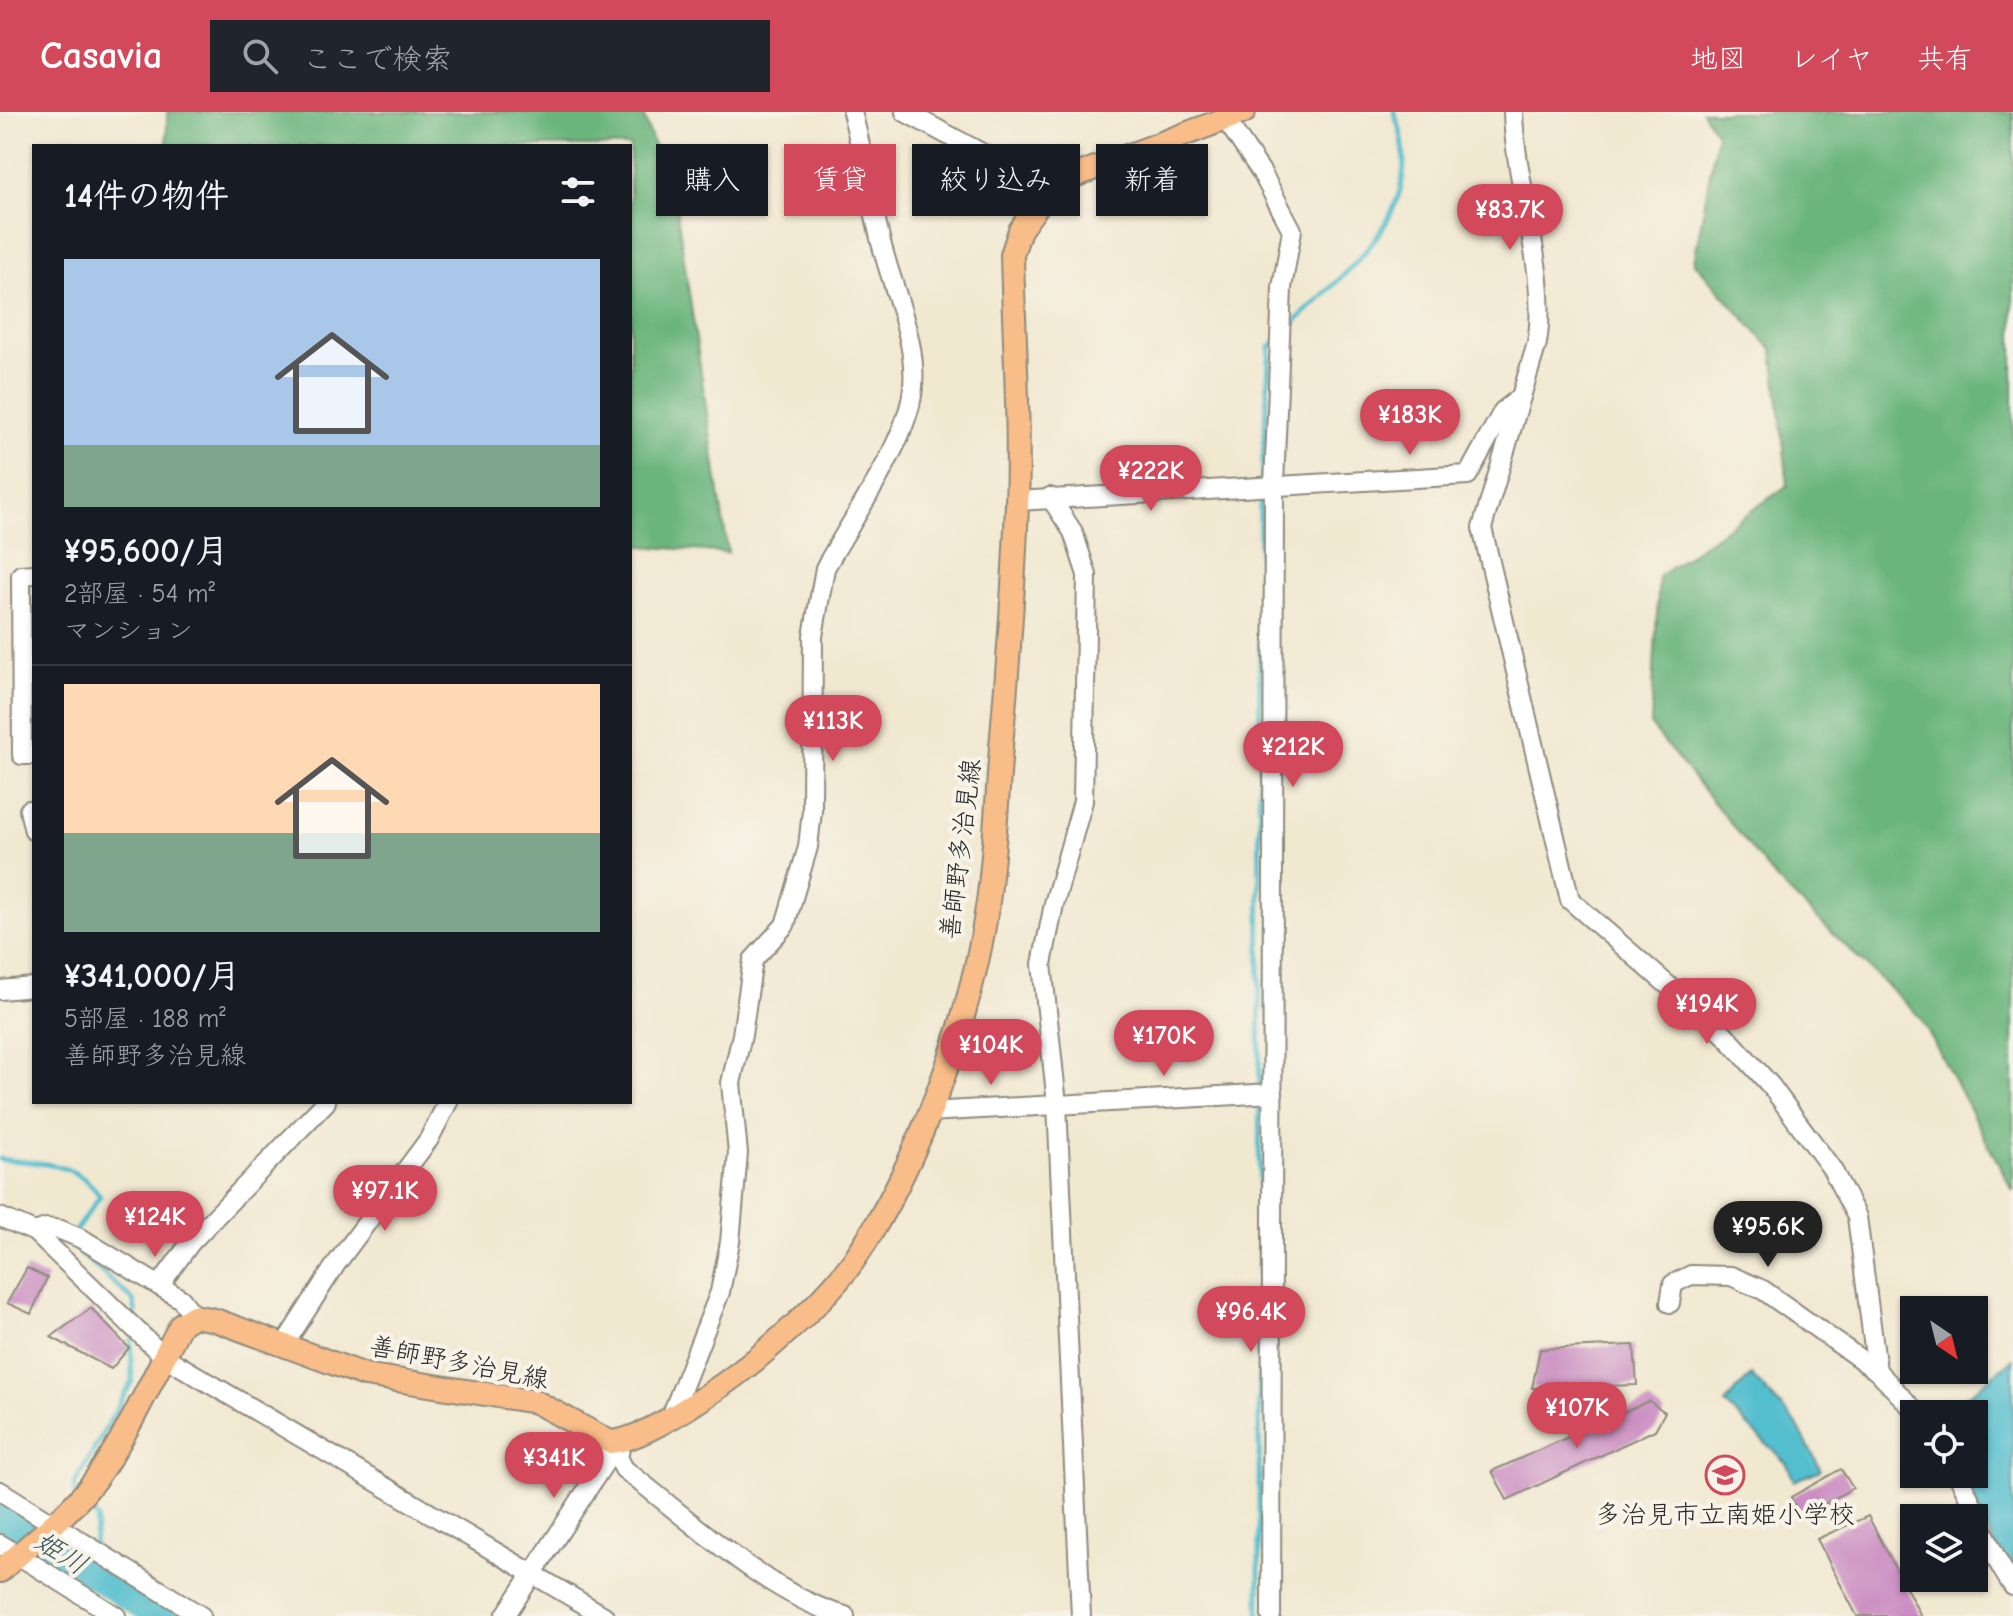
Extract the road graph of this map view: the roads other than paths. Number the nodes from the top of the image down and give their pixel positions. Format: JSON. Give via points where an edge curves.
{"nodes":[{"id":1,"x":852,"y":112,"type":"edge"},
{"id":2,"x":905,"y":112,"type":"edge"},
{"id":3,"x":1513,"y":112,"type":"edge"},
{"id":4,"x":1219,"y":118,"type":"edge"},
{"id":5,"x":965,"y":144,"type":"edge"},
{"id":6,"x":1080,"y":174,"type":"edge"},
{"id":7,"x":1030,"y":216,"type":"edge"},
{"id":8,"x":1521,"y":397,"type":"junction"},
{"id":9,"x":1273,"y":485,"type":"junction"},
{"id":10,"x":1050,"y":497,"type":"junction"},
{"id":11,"x":1017,"y":501,"type":"junction"},
{"id":12,"x":32,"y":574,"type":"edge"},
{"id":13,"x":32,"y":755,"type":"edge"},
{"id":14,"x":32,"y":987,"type":"edge"},
{"id":15,"x":0,"y":990,"type":"edge"},
{"id":16,"x":1273,"y":1093,"type":"junction"},
{"id":17,"x":447,"y":1104,"type":"edge"},
{"id":18,"x":1057,"y":1104,"type":"junction"},
{"id":19,"x":319,"y":1105,"type":"edge"},
{"id":20,"x":928,"y":1112,"type":"junction"},
{"id":21,"x":0,"y":1217,"type":"edge"},
{"id":22,"x":35,"y":1232,"type":"junction"},
{"id":23,"x":159,"y":1286,"type":"junction"},
{"id":24,"x":1670,"y":1303,"type":"dead end"},
{"id":25,"x":194,"y":1316,"type":"junction"},
{"id":26,"x":284,"y":1345,"type":"junction"},
{"id":27,"x":163,"y":1356,"type":"junction"},
{"id":28,"x":1877,"y":1371,"type":"junction"},
{"id":29,"x":1905,"y":1400,"type":"edge"},
{"id":30,"x":672,"y":1414,"type":"junction"},
{"id":31,"x":616,"y":1442,"type":"junction"},
{"id":32,"x":1965,"y":1488,"type":"edge"},
{"id":33,"x":0,"y":1491,"type":"edge"},
{"id":34,"x":51,"y":1528,"type":"junction"},
{"id":35,"x":10,"y":1555,"type":"edge"},
{"id":36,"x":532,"y":1573,"type":"junction"},
{"id":37,"x":2013,"y":1586,"type":"edge"},
{"id":38,"x":116,"y":1616,"type":"edge"},
{"id":39,"x":201,"y":1616,"type":"edge"},
{"id":40,"x":505,"y":1616,"type":"edge"},
{"id":41,"x":604,"y":1616,"type":"edge"},
{"id":42,"x":845,"y":1616,"type":"edge"},
{"id":43,"x":1081,"y":1616,"type":"edge"},
{"id":44,"x":1271,"y":1616,"type":"edge"}],
"edges":[{"from":1,"to":30,"type":"street","via":[[914,374],[911,402],[901,436],[825,568],[819,589],[808,847],[785,925],[753,960],[731,1083],[738,1153],[730,1242],[720,1292]]},
{"from":2,"to":5,"type":"street"},
{"from":3,"to":8,"type":"street","via":[[1542,313]]},
{"from":4,"to":6,"type":"main road","name":"善師野多治見線"},
{"from":4,"to":9,"type":"street","via":[[1262,173],[1292,230],[1282,288]]},
{"from":7,"to":11,"type":"main road","name":"善師野多治見線","via":[[1012,255]]},
{"from":8,"to":9,"type":"street","via":[[1503,411],[1468,475]]},
{"from":8,"to":28,"type":"street","via":[[1482,528],[1570,900],[1724,1034],[1771,1086],[1832,1169],[1857,1217]]},
{"from":9,"to":10,"type":"street"},
{"from":9,"to":16,"type":"street"},
{"from":10,"to":11,"type":"street"},
{"from":10,"to":18,"type":"street","via":[[1073,532],[1087,575],[1083,801],[1042,964]]},
{"from":11,"to":20,"type":"main road","name":"善師野多治見線","via":[[988,903],[963,1014]]},
{"from":12,"to":13,"type":"street","via":[[21,575],[22,755]]},
{"from":14,"to":15,"type":"street"},
{"from":16,"to":18,"type":"street"},
{"from":16,"to":44,"type":"street"},
{"from":17,"to":26,"type":"street","via":[[429,1139],[336,1264]]},
{"from":18,"to":20,"type":"street"},
{"from":18,"to":43,"type":"street"},
{"from":19,"to":23,"type":"street","via":[[191,1242]]},
{"from":20,"to":30,"type":"main road","name":"善師野多治見線","via":[[893,1199],[852,1263],[780,1339],[724,1385]]},
{"from":21,"to":22,"type":"street"},
{"from":22,"to":23,"type":"street","via":[[61,1230],[82,1239]]},
{"from":22,"to":27,"type":"street"},
{"from":23,"to":25,"type":"street","via":[[181,1299]]},
{"from":24,"to":28,"type":"street","via":[[1673,1284],[1691,1275],[1731,1276],[1763,1290]]},
{"from":25,"to":26,"type":"main road","name":"善師野多治見線"},
{"from":25,"to":27,"type":"main road","via":[[181,1324]]},
{"from":26,"to":31,"type":"main road","name":"善師野多治見線","via":[[365,1375],[536,1402]]},
{"from":27,"to":34,"type":"main road","via":[[119,1443]]},
{"from":27,"to":36,"type":"street"},
{"from":28,"to":29,"type":"street"},
{"from":30,"to":31,"type":"main road","name":"善師野多治見線","via":[[640,1437]]},
{"from":31,"to":36,"type":"street"},
{"from":31,"to":42,"type":"street","via":[[624,1469],[765,1577],[799,1599]]},
{"from":32,"to":37,"type":"street","via":[[1993,1555]]},
{"from":33,"to":34,"type":"street"},
{"from":34,"to":35,"type":"main road"},
{"from":34,"to":39,"type":"street"},
{"from":35,"to":38,"type":"street"},
{"from":36,"to":40,"type":"street"},
{"from":36,"to":41,"type":"street"}]}
